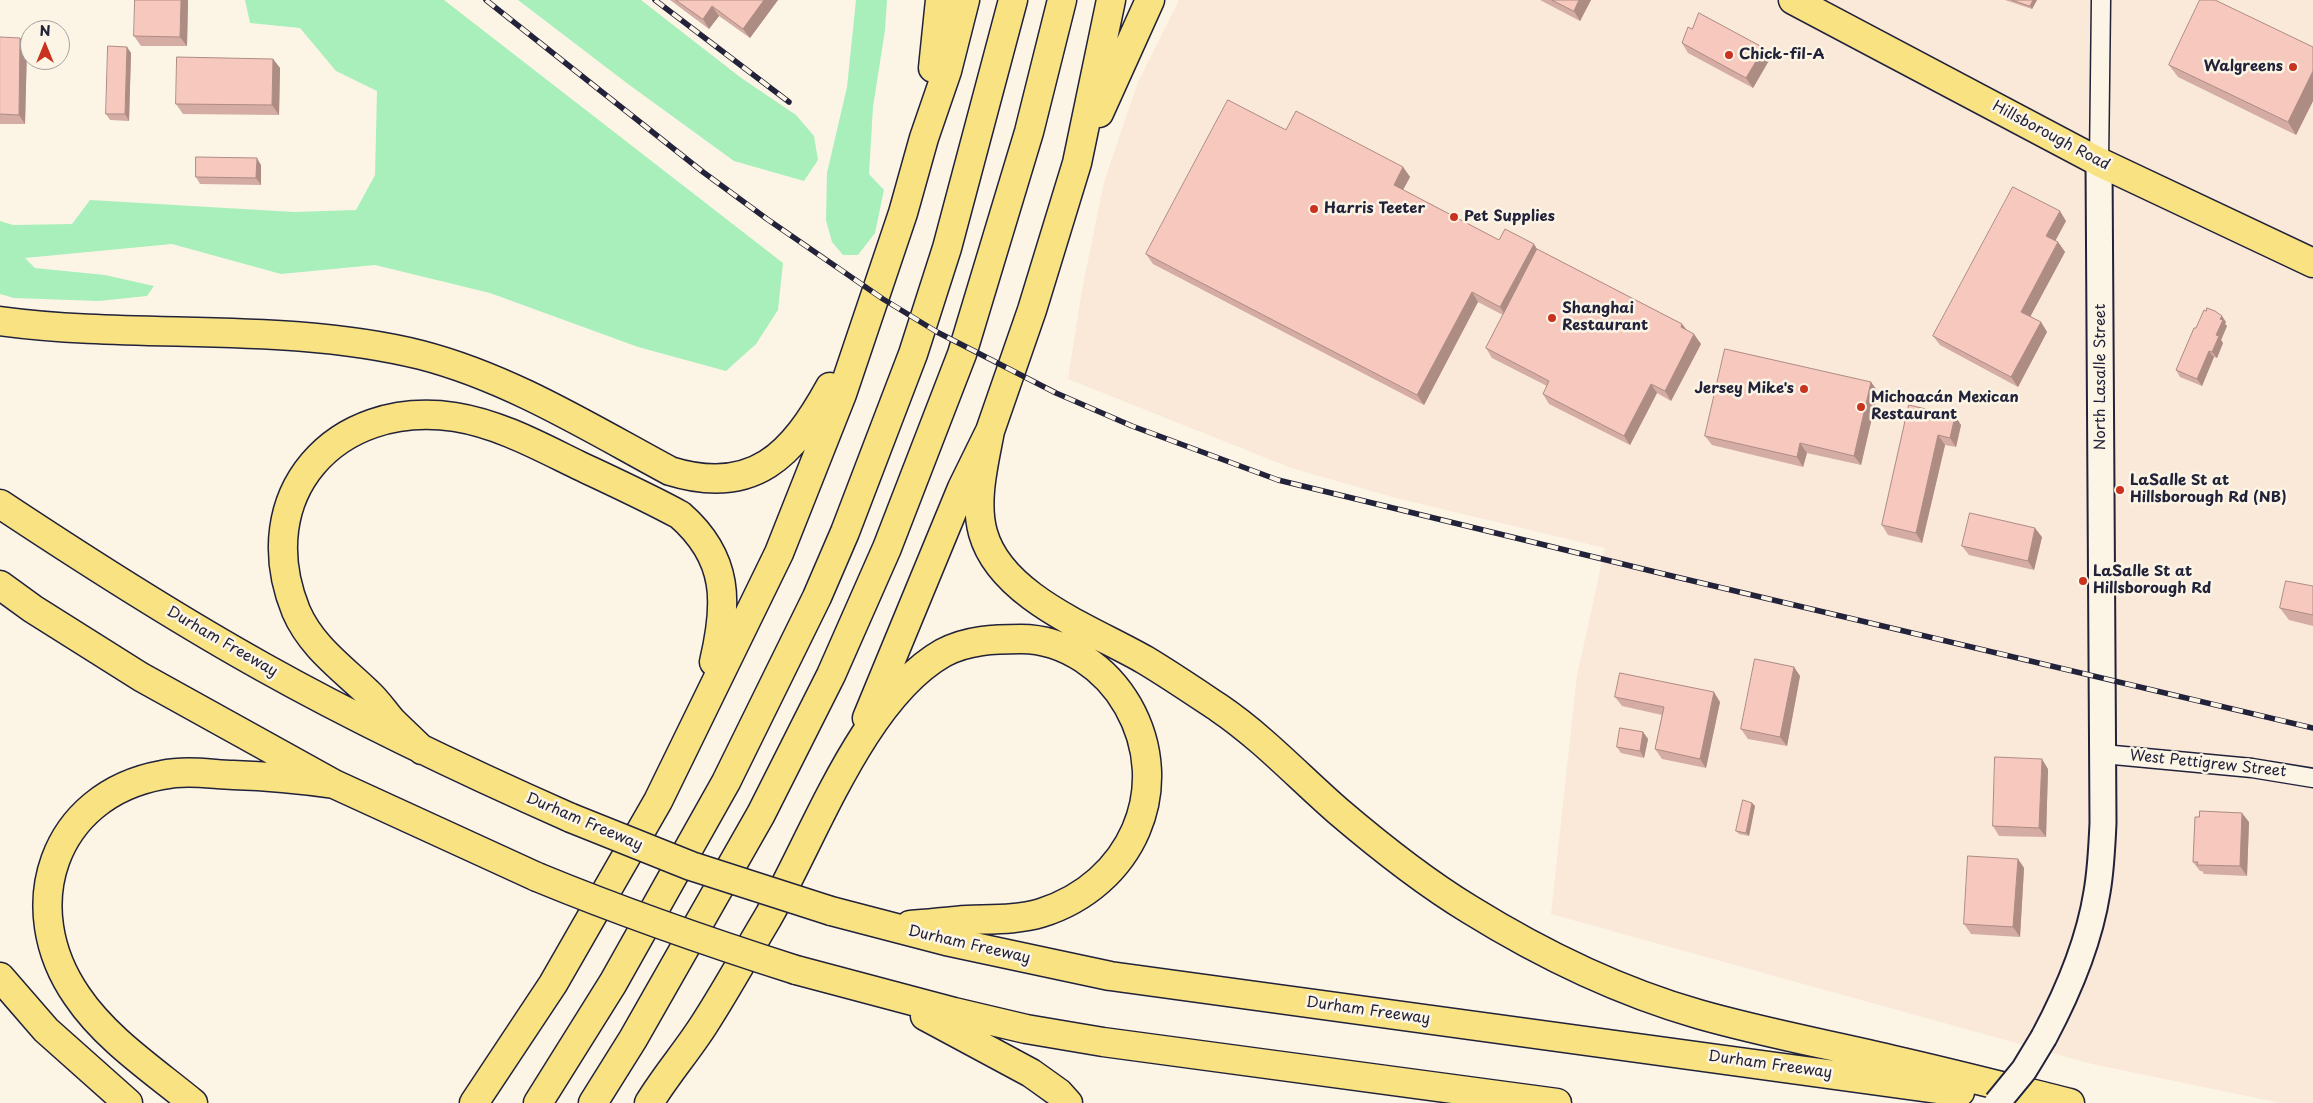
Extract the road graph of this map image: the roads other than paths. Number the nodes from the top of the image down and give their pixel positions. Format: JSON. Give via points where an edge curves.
{"nodes":[{"id":1,"x":940,"y":0,"type":"edge"},
{"id":2,"x":965,"y":0,"type":"edge"},
{"id":3,"x":1013,"y":0,"type":"edge"},
{"id":4,"x":1062,"y":0,"type":"edge"},
{"id":5,"x":1111,"y":0,"type":"edge"},
{"id":6,"x":1150,"y":0,"type":"edge"},
{"id":7,"x":1793,"y":0,"type":"edge"},
{"id":8,"x":2101,"y":0,"type":"edge"},
{"id":9,"x":924,"y":138,"type":"junction"},
{"id":10,"x":2099,"y":162,"type":"junction"},
{"id":11,"x":1076,"y":163,"type":"junction"},
{"id":12,"x":2313,"y":263,"type":"edge"},
{"id":13,"x":866,"y":318,"type":"junction"},
{"id":14,"x":0,"y":321,"type":"edge"},
{"id":15,"x":990,"y":431,"type":"junction"},
{"id":16,"x":0,"y":504,"type":"edge"},
{"id":17,"x":0,"y":585,"type":"edge"},
{"id":18,"x":702,"y":715,"type":"junction"},
{"id":19,"x":856,"y":748,"type":"junction"},
{"id":20,"x":422,"y":750,"type":"junction"},
{"id":21,"x":2103,"y":754,"type":"junction"},
{"id":22,"x":2313,"y":778,"type":"edge"},
{"id":23,"x":334,"y":784,"type":"junction"},
{"id":24,"x":888,"y":926,"type":"junction"},
{"id":25,"x":0,"y":977,"type":"edge"},
{"id":26,"x":883,"y":994,"type":"junction"},
{"id":27,"x":704,"y":1024,"type":"junction"},
{"id":28,"x":128,"y":1103,"type":"edge"},
{"id":29,"x":193,"y":1103,"type":"edge"},
{"id":30,"x":474,"y":1103,"type":"edge"},
{"id":31,"x":538,"y":1103,"type":"edge"},
{"id":32,"x":593,"y":1103,"type":"edge"},
{"id":33,"x":649,"y":1103,"type":"edge"},
{"id":34,"x":671,"y":1103,"type":"edge"},
{"id":35,"x":1068,"y":1103,"type":"edge"},
{"id":36,"x":1557,"y":1103,"type":"edge"},
{"id":37,"x":1997,"y":1103,"type":"edge"},
{"id":38,"x":2028,"y":1103,"type":"edge"},
{"id":39,"x":2070,"y":1103,"type":"edge"}],
"edges":[{"from":1,"to":9,"type":"main road"},
{"from":2,"to":9,"type":"main road","via":[[947,71]]},
{"from":3,"to":31,"type":"main road","via":[[947,248],[916,345],[845,532],[817,597],[726,782],[613,983]]},
{"from":4,"to":32,"type":"main road","via":[[1029,132],[962,354],[887,548],[832,675],[765,807]]},
{"from":5,"to":11,"type":"main road"},
{"from":6,"to":11,"type":"main road"},
{"from":7,"to":10,"type":"main road","name":"Hillsborough Road"},
{"from":8,"to":10,"type":"street","name":"North Lasalle Street"},
{"from":9,"to":13,"type":"main road","via":[[903,213]]},
{"from":10,"to":12,"type":"main road","name":"Hillsborough Road"},
{"from":10,"to":21,"type":"street","name":"North Lasalle Street"},
{"from":11,"to":15,"type":"main road","via":[[1032,310]]},
{"from":13,"to":14,"type":"main road","via":[[813,418],[795,442],[758,470],[716,479],[691,478],[670,471],[519,390],[422,356],[303,336],[61,328]]},
{"from":13,"to":18,"type":"main road","via":[[842,394],[779,553]]},
{"from":15,"to":19,"type":"main road","via":[[962,488]]},
{"from":15,"to":39,"type":"main road","via":[[981,490],[982,529],[994,557],[1012,580],[1042,604],[1147,662],[1222,710],[1407,868],[1468,909],[1583,971],[1695,1013]]},
{"from":16,"to":20,"type":"main road","name":"Durham Freeway","via":[[197,629],[264,668]]},
{"from":17,"to":23,"type":"main road","via":[[141,677]]},
{"from":18,"to":20,"type":"main road","via":[[721,633],[723,593],[713,559],[691,525],[664,506],[496,428],[455,417],[400,416],[357,429],[338,441],[310,469],[299,484],[287,514],[282,532],[282,561],[296,612],[314,640]]},
{"from":18,"to":30,"type":"main road","via":[[658,801],[553,984]]},
{"from":19,"to":24,"type":"main road","via":[[879,715],[910,680],[943,653],[982,640],[1031,639],[1048,642],[1081,656],[1108,677],[1127,704],[1145,749],[1147,794],[1138,826],[1121,857],[1096,885],[1040,913],[1013,918]]},
{"from":19,"to":27,"type":"main road","via":[[769,915]]},
{"from":20,"to":24,"type":"main road","name":"Durham Freeway","bridge":true,"via":[[571,818],[691,866]]},
{"from":21,"to":22,"type":"street","name":"West Pettigrew Street","via":[[2252,768]]},
{"from":21,"to":37,"type":"street","name":"North Lasalle Street","bridge":true,"via":[[2103,823],[2097,893],[2090,922],[2062,1004],[2024,1070]]},
{"from":23,"to":26,"type":"main road","bridge":true,"via":[[537,877],[625,913],[796,970]]},
{"from":23,"to":29,"type":"main road","via":[[261,775],[191,772],[138,780],[98,801],[61,846],[51,869],[46,919],[63,973],[76,996],[114,1038]]},
{"from":24,"to":38,"type":"main road","name":"Durham Freeway","via":[[1110,976],[1740,1060]]},
{"from":25,"to":28,"type":"main road","via":[[46,1030]]},
{"from":26,"to":35,"type":"main road","via":[[1031,1073]]},
{"from":26,"to":36,"type":"main road","via":[[1026,1029],[1103,1042]]},
{"from":27,"to":33,"type":"main road"},
{"from":27,"to":34,"type":"main road"}]}
